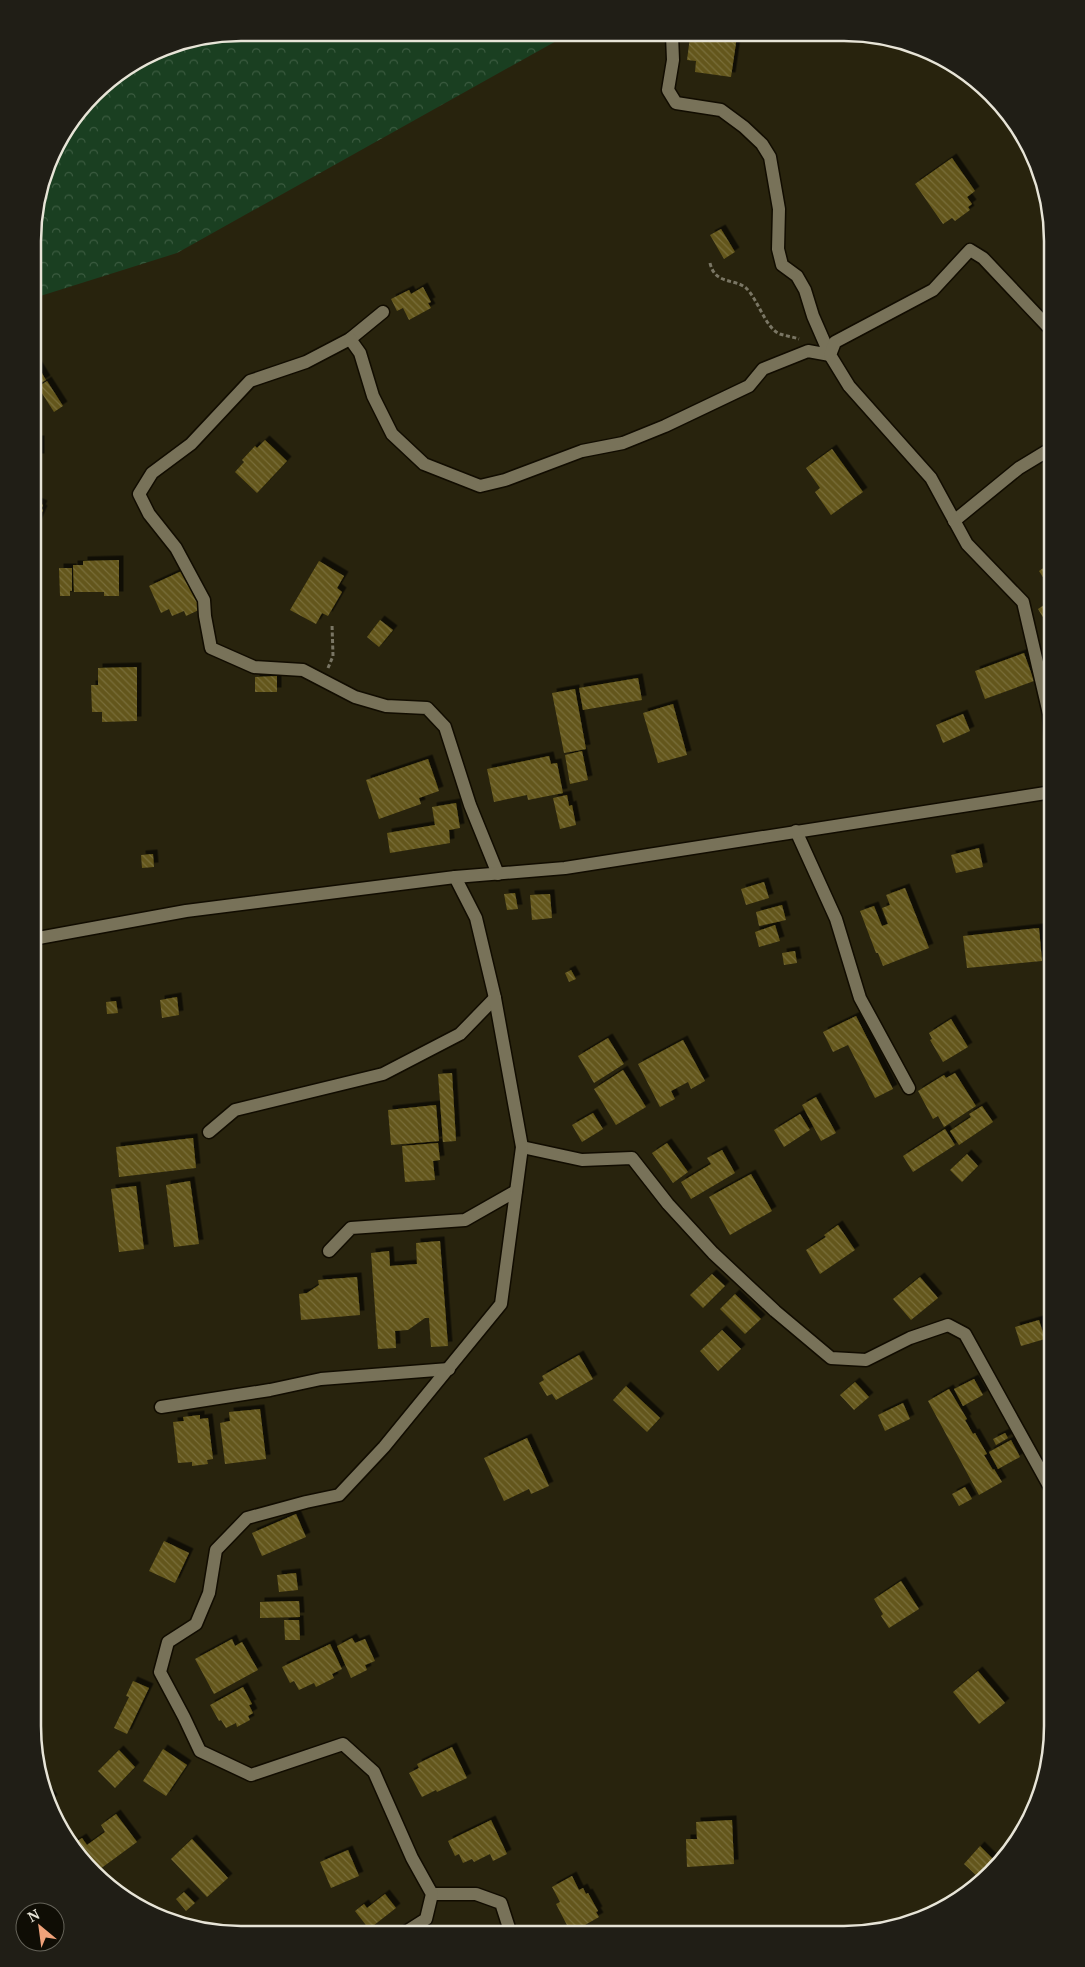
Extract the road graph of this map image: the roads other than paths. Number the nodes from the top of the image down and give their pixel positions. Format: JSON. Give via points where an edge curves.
{"nodes":[{"id":1,"x":672,"y":41,"type":"edge"},
{"id":2,"x":383,"y":312,"type":"dead end"},
{"id":3,"x":1044,"y":323,"type":"edge"},
{"id":4,"x":350,"y":339,"type":"junction"},
{"id":5,"x":830,"y":355,"type":"junction"},
{"id":6,"x":1044,"y":453,"type":"edge"},
{"id":7,"x":954,"y":521,"type":"junction"},
{"id":8,"x":1044,"y":692,"type":"edge"},
{"id":9,"x":1044,"y":793,"type":"edge"},
{"id":10,"x":796,"y":831,"type":"junction"},
{"id":11,"x":498,"y":874,"type":"junction"},
{"id":12,"x":455,"y":877,"type":"junction"},
{"id":13,"x":41,"y":938,"type":"edge"},
{"id":14,"x":495,"y":998,"type":"junction"},
{"id":15,"x":909,"y":1088,"type":"dead end"},
{"id":16,"x":209,"y":1132,"type":"dead end"},
{"id":17,"x":522,"y":1147,"type":"junction"},
{"id":18,"x":516,"y":1191,"type":"junction"},
{"id":19,"x":329,"y":1251,"type":"dead end"},
{"id":20,"x":449,"y":1369,"type":"junction"},
{"id":21,"x":161,"y":1407,"type":"dead end"},
{"id":22,"x":1044,"y":1477,"type":"edge"},
{"id":23,"x":432,"y":1894,"type":"junction"},
{"id":24,"x":415,"y":1926,"type":"edge"},
{"id":25,"x":508,"y":1926,"type":"edge"}],
"edges":[{"from":1,"to":5,"type":"street","via":[[668,90],[676,103],[721,110],[762,144],[770,157],[779,209],[778,249],[782,265],[797,276],[805,290]]},
{"from":2,"to":4,"type":"street"},
{"from":3,"to":5,"type":"street","via":[[983,258],[970,250],[933,290],[835,342]]},
{"from":4,"to":5,"type":"street","via":[[360,353],[373,396],[392,434],[424,464],[480,486],[582,451],[623,443],[665,426],[749,386],[763,369],[808,351]]},
{"from":4,"to":11,"type":"street","via":[[306,362],[250,381],[191,444],[152,473],[139,494],[149,514],[176,548],[204,600],[211,648],[254,668],[302,670],[355,697],[386,706],[428,708],[445,727],[470,805]]},
{"from":5,"to":7,"type":"street","via":[[849,386],[931,478]]},
{"from":6,"to":7,"type":"street","via":[[1019,468]]},
{"from":7,"to":8,"type":"street","via":[[967,544],[1023,602]]},
{"from":9,"to":10,"type":"street"},
{"from":10,"to":11,"type":"street","via":[[565,868]]},
{"from":10,"to":15,"type":"street","via":[[836,919],[860,998]]},
{"from":11,"to":12,"type":"street"},
{"from":12,"to":13,"type":"street","via":[[186,911]]},
{"from":12,"to":14,"type":"street","via":[[476,918]]},
{"from":14,"to":16,"type":"street","via":[[460,1034],[383,1074],[235,1110]]},
{"from":14,"to":17,"type":"street"},
{"from":17,"to":18,"type":"street"},
{"from":17,"to":22,"type":"street","via":[[582,1160],[632,1158],[712,1253],[775,1312],[831,1358],[866,1360],[910,1338],[948,1325],[965,1334]]},
{"from":18,"to":19,"type":"street","via":[[465,1220],[352,1228]]},
{"from":18,"to":20,"type":"street","via":[[501,1304]]},
{"from":20,"to":21,"type":"street","via":[[321,1379]]},
{"from":20,"to":23,"type":"street","via":[[339,1496],[247,1518],[216,1550],[209,1592],[196,1624],[168,1642],[160,1672],[200,1751],[251,1775],[343,1744],[374,1772],[412,1858]]},
{"from":23,"to":24,"type":"street","via":[[426,1919]]},
{"from":23,"to":25,"type":"street","via":[[476,1894],[501,1903]]}]}
